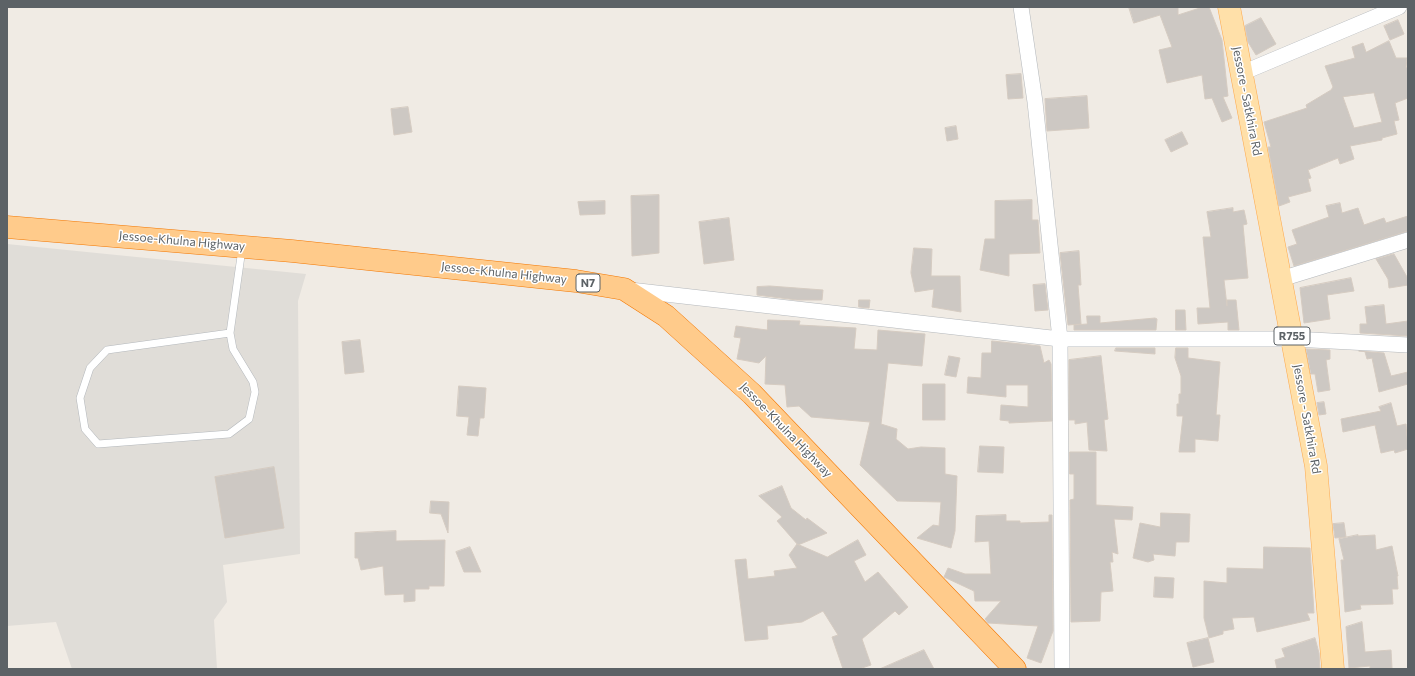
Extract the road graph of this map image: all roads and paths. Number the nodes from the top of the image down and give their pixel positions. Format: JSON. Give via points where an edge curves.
{"nodes":[{"id":1,"x":1021,"y":7,"type":"edge"},
{"id":2,"x":1229,"y":7,"type":"edge"},
{"id":3,"x":1399,"y":7,"type":"edge"},
{"id":4,"x":1242,"y":73,"type":"junction"},
{"id":5,"x":7,"y":227,"type":"edge"},
{"id":6,"x":1408,"y":240,"type":"edge"},
{"id":7,"x":242,"y":246,"type":"junction"},
{"id":8,"x":1281,"y":279,"type":"junction"},
{"id":9,"x":624,"y":289,"type":"junction"},
{"id":10,"x":230,"y":332,"type":"junction"},
{"id":11,"x":1293,"y":338,"type":"junction"},
{"id":12,"x":1060,"y":339,"type":"junction"},
{"id":13,"x":1408,"y":345,"type":"edge"},
{"id":14,"x":1015,"y":669,"type":"edge"},
{"id":15,"x":1062,"y":669,"type":"edge"},
{"id":16,"x":1333,"y":669,"type":"edge"}],
"edges":[{"from":1,"to":12,"type":"street","via":[[1035,102]]},
{"from":2,"to":4,"type":"main road","name":"Jessore - Satkhira Rd","number":"R755"},
{"from":3,"to":4,"type":"street"},
{"from":4,"to":8,"type":"main road","name":"Jessore - Satkhira Rd","number":"R755"},
{"from":5,"to":7,"type":"highway","name":"Jessoe-Khulna Highway","number":"N7"},
{"from":6,"to":8,"type":"street"},
{"from":7,"to":9,"type":"highway","name":"Jessoe-Khulna Highway","number":"N7","via":[[568,280]]},
{"from":7,"to":10,"type":"lane"},
{"from":8,"to":11,"type":"main road","name":"Jessore - Satkhira Rd","number":"R755"},
{"from":9,"to":12,"type":"street"},
{"from":9,"to":14,"type":"highway","name":"Jessoe-Khulna Highway","number":"N7","via":[[666,316],[752,394]]},
{"from":10,"to":10,"type":"lane","via":[[107,350],[90,368],[80,398],[85,429],[98,444],[229,434],[249,419],[255,392],[253,382],[233,349]]},
{"from":11,"to":12,"type":"street"},
{"from":11,"to":13,"type":"street"},
{"from":11,"to":16,"type":"main road","name":"Jessore - Satkhira Rd","number":"R755","via":[[1316,466]]},
{"from":12,"to":15,"type":"street"}]}
